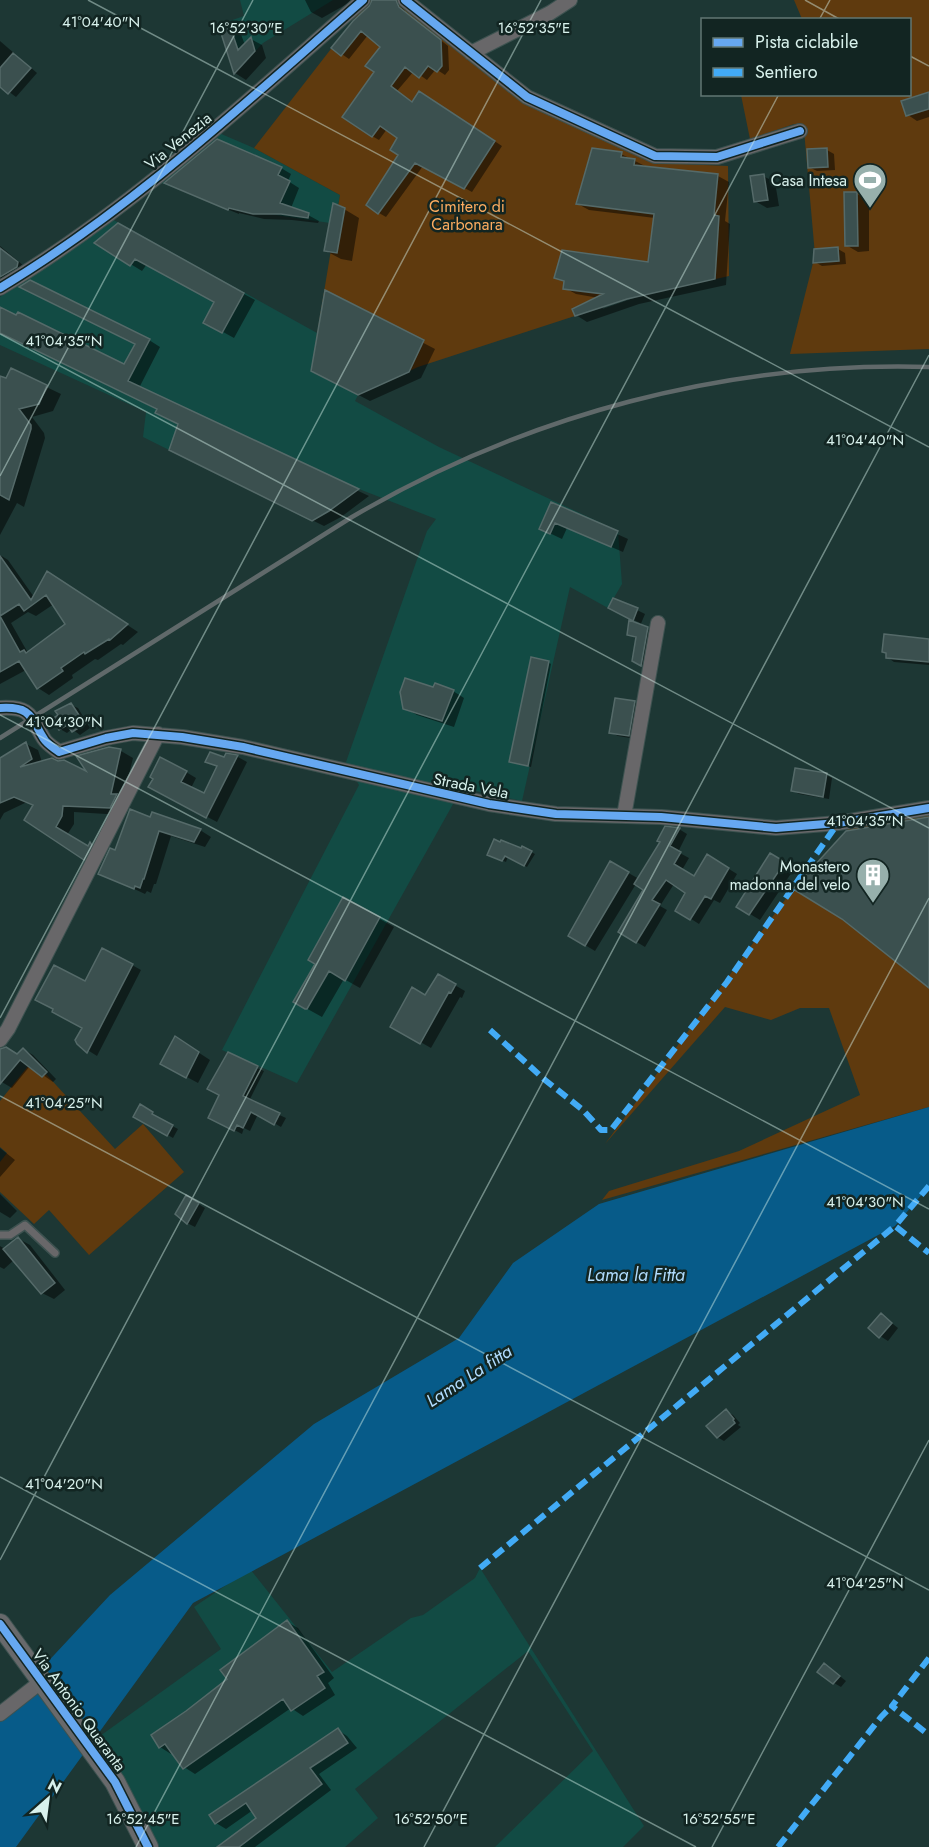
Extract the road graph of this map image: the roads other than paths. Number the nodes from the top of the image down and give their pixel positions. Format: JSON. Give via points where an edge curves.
{"nodes":[{"id":1,"x":363,"y":0,"type":"edge"},
{"id":2,"x":405,"y":0,"type":"edge"},
{"id":3,"x":570,"y":0,"type":"edge"},
{"id":4,"x":471,"y":53,"type":"junction"},
{"id":5,"x":800,"y":131,"type":"dead end"},
{"id":6,"x":0,"y":288,"type":"edge"},
{"id":7,"x":658,"y":623,"type":"dead end"},
{"id":8,"x":0,"y":708,"type":"edge"},
{"id":9,"x":158,"y":734,"type":"junction"},
{"id":10,"x":929,"y":808,"type":"edge"},
{"id":11,"x":624,"y":816,"type":"junction"},
{"id":12,"x":0,"y":1040,"type":"edge"},
{"id":13,"x":0,"y":1235,"type":"edge"},
{"id":14,"x":55,"y":1253,"type":"dead end"},
{"id":15,"x":0,"y":1624,"type":"edge"},
{"id":16,"x":42,"y":1681,"type":"junction"},
{"id":17,"x":0,"y":1714,"type":"edge"},
{"id":18,"x":148,"y":1847,"type":"edge"}],
"edges":[{"from":1,"to":6,"type":"street","name":"Via Venezia","via":[[143,187],[49,259]]},
{"from":2,"to":4,"type":"street"},
{"from":3,"to":4,"type":"street"},
{"from":4,"to":5,"type":"street","via":[[527,97],[655,156],[717,157]]},
{"from":7,"to":11,"type":"street"},
{"from":8,"to":9,"type":"street","name":"Strada Vela","via":[[20,708],[32,718],[45,741],[59,752],[133,733]]},
{"from":9,"to":11,"type":"street","name":"Strada Vela","via":[[243,747],[489,804],[556,814]]},
{"from":9,"to":12,"type":"street"},
{"from":10,"to":11,"type":"street","name":"Strada Vela","via":[[815,826],[776,828]]},
{"from":13,"to":14,"type":"lane","via":[[10,1235],[25,1225]]},
{"from":15,"to":16,"type":"street","name":"Via Antonio Quaranta"},
{"from":16,"to":17,"type":"street"},
{"from":16,"to":18,"type":"street","name":"Via Antonio Quaranta","via":[[115,1782]]}]}
